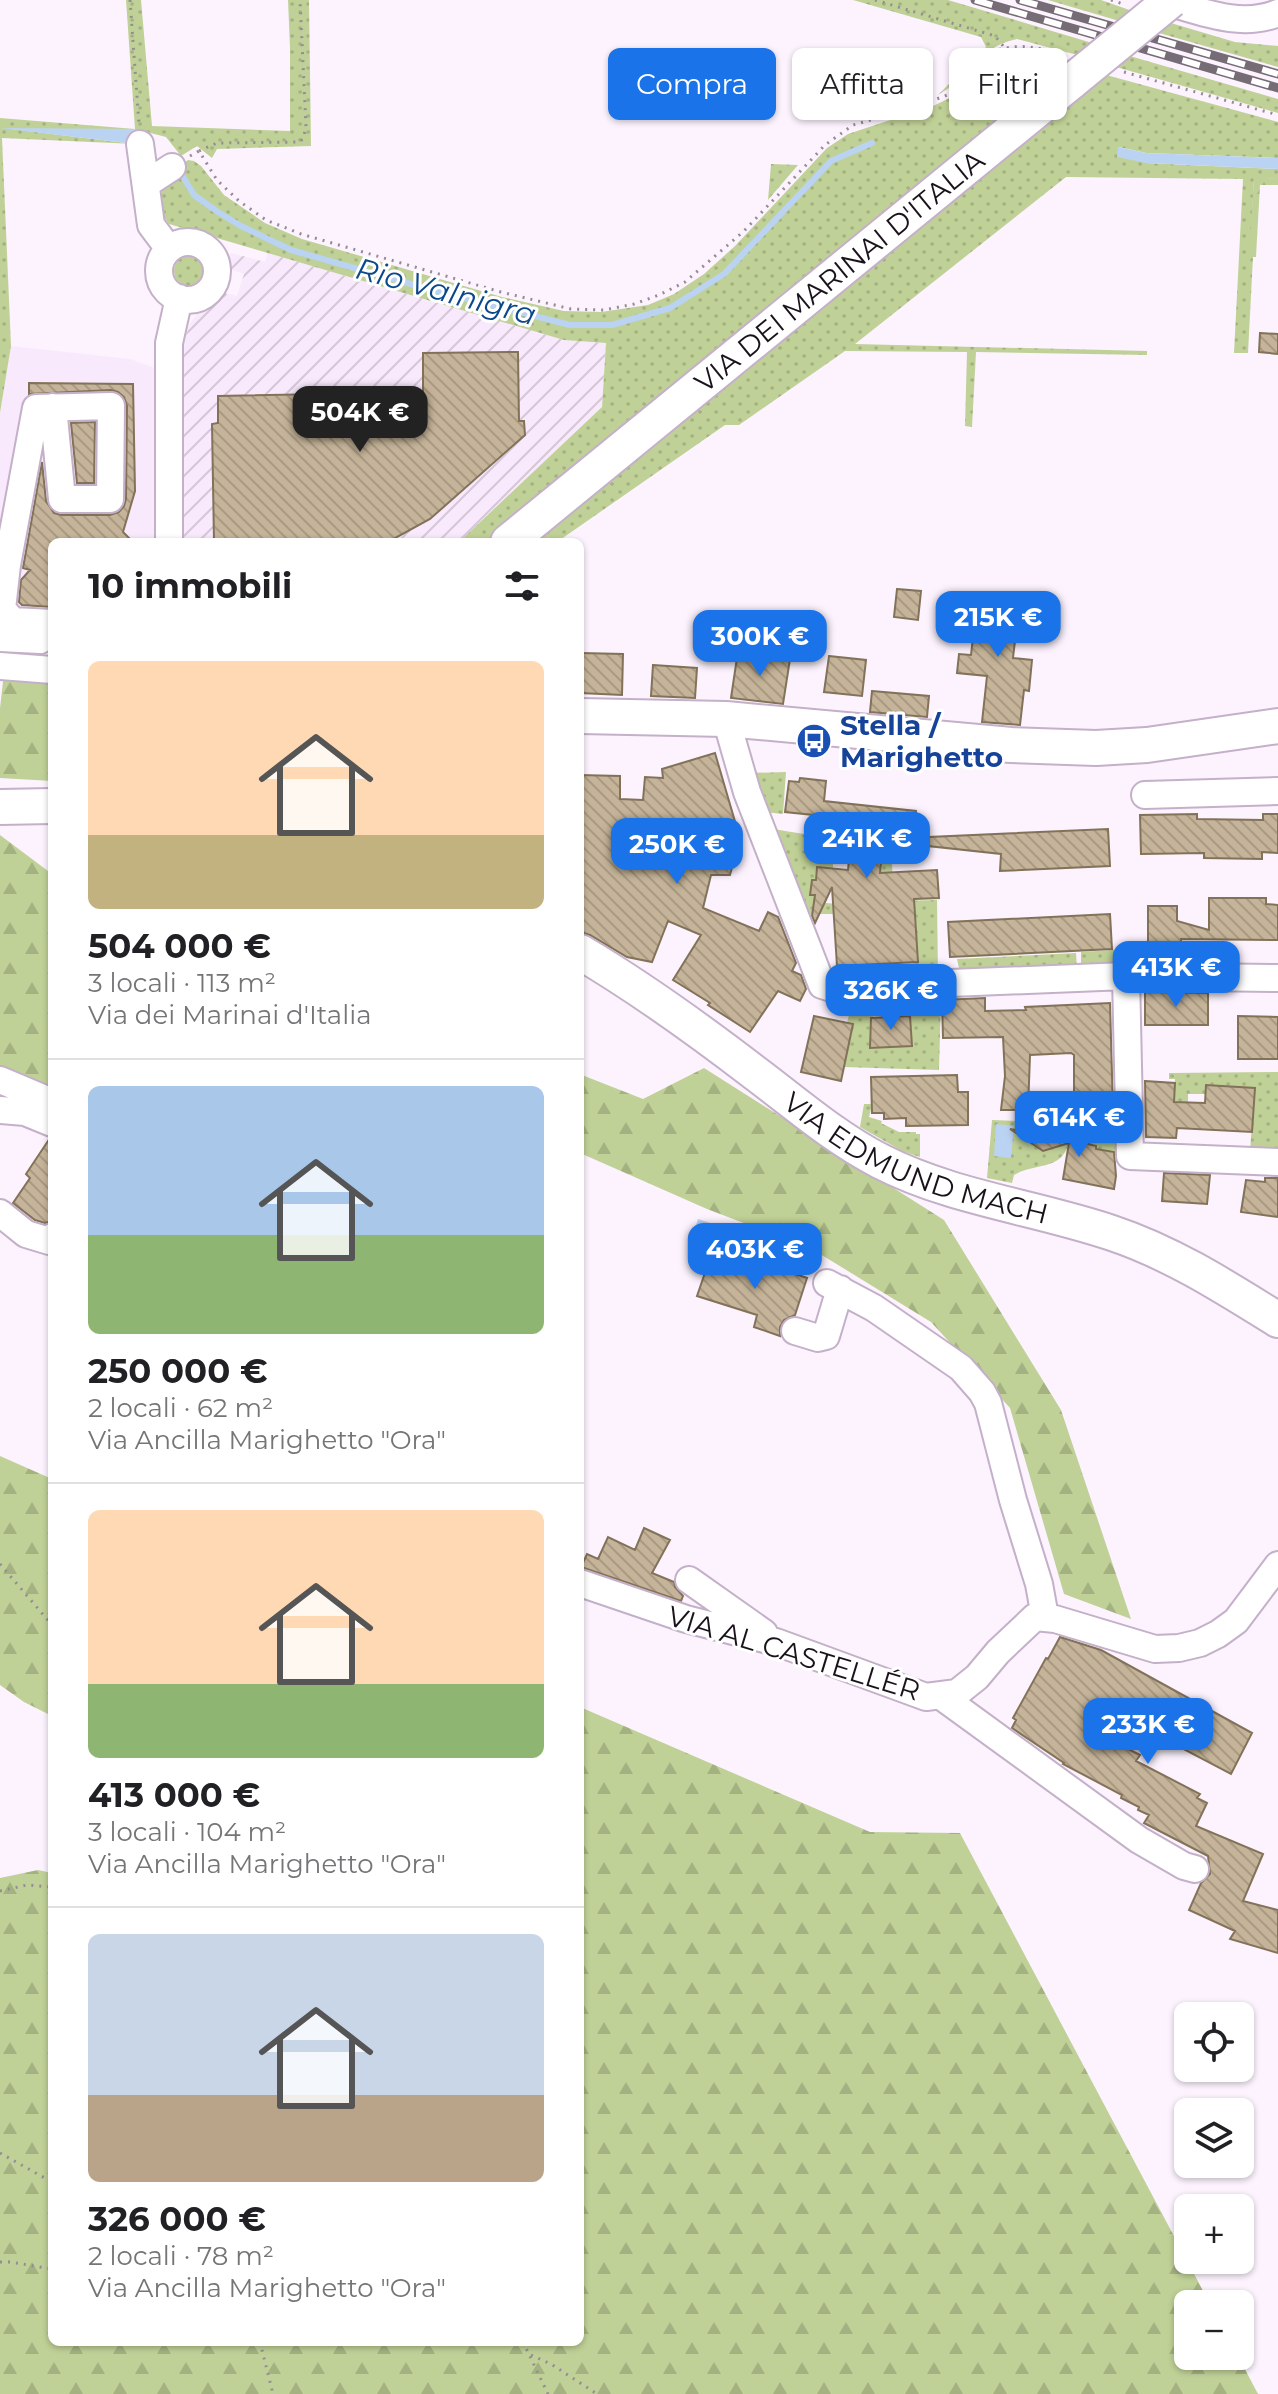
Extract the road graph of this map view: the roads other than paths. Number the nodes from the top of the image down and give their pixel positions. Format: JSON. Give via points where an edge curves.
{"nodes":[{"id":1,"x":1160,"y":0,"type":"edge"},
{"id":2,"x":1171,"y":0,"type":"edge"},
{"id":3,"x":1278,"y":13,"type":"edge"},
{"id":4,"x":140,"y":137,"type":"road end"},
{"id":5,"x":178,"y":163,"type":"road end"},
{"id":6,"x":146,"y":184,"type":"junction"},
{"id":7,"x":169,"y":249,"type":"junction"},
{"id":8,"x":179,"y":298,"type":"junction"},
{"id":9,"x":53,"y":407,"type":"dead end"},
{"id":10,"x":169,"y":538,"type":"edge"},
{"id":11,"x":513,"y":538,"type":"edge"},
{"id":12,"x":48,"y":623,"type":"edge"},
{"id":13,"x":0,"y":638,"type":"edge"},
{"id":14,"x":48,"y":641,"type":"edge"},
{"id":15,"x":0,"y":666,"type":"edge"},
{"id":16,"x":48,"y":670,"type":"edge"},
{"id":17,"x":584,"y":716,"type":"edge"},
{"id":18,"x":726,"y":719,"type":"junction"},
{"id":19,"x":1278,"y":726,"type":"edge"},
{"id":20,"x":1278,"y":791,"type":"edge"},
{"id":21,"x":1145,"y":795,"type":"dead end"},
{"id":22,"x":48,"y":806,"type":"edge"},
{"id":23,"x":0,"y":807,"type":"edge"},
{"id":24,"x":584,"y":954,"type":"edge"},
{"id":25,"x":1126,"y":976,"type":"junction"},
{"id":26,"x":1278,"y":978,"type":"edge"},
{"id":27,"x":0,"y":1080,"type":"edge"},
{"id":28,"x":48,"y":1100,"type":"edge"},
{"id":29,"x":0,"y":1110,"type":"edge"},
{"id":30,"x":48,"y":1121,"type":"edge"},
{"id":31,"x":1278,"y":1162,"type":"edge"},
{"id":32,"x":0,"y":1213,"type":"edge"},
{"id":33,"x":48,"y":1241,"type":"edge"},
{"id":34,"x":1278,"y":1320,"type":"edge"},
{"id":35,"x":795,"y":1331,"type":"dead end"},
{"id":36,"x":1278,"y":1565,"type":"edge"},
{"id":37,"x":689,"y":1580,"type":"dead end"},
{"id":38,"x":584,"y":1584,"type":"edge"},
{"id":39,"x":1045,"y":1617,"type":"junction"},
{"id":40,"x":776,"y":1642,"type":"junction"},
{"id":41,"x":941,"y":1696,"type":"junction"},
{"id":42,"x":1195,"y":1869,"type":"dead end"}],
"edges":[{"from":1,"to":3,"type":"street","via":[[1227,18],[1250,20]]},
{"from":2,"to":11,"type":"main road","name":"VIA DEI MARINAI D'ITALIA","bridge":true,"via":[[1068,68]]},
{"from":4,"to":6,"type":"street"},
{"from":5,"to":6,"type":"street"},
{"from":6,"to":7,"type":"street","via":[[151,225]]},
{"from":7,"to":8,"type":"street","via":[[161,259],[159,277]]},
{"from":7,"to":8,"type":"street","via":[[182,242],[202,245],[217,269],[212,289],[204,296]]},
{"from":8,"to":10,"type":"street","via":[[169,343]]},
{"from":9,"to":12,"type":"street","via":[[36,408],[2,609],[13,621]]},
{"from":13,"to":14,"type":"street"},
{"from":15,"to":16,"type":"street"},
{"from":17,"to":18,"type":"main road"},
{"from":18,"to":19,"type":"main road","via":[[1096,748]]},
{"from":18,"to":25,"type":"street","via":[[747,792],[822,985],[841,991]]},
{"from":20,"to":21,"type":"street"},
{"from":22,"to":23,"type":"main road"},
{"from":24,"to":34,"type":"main road","name":"VIA EDMUND MACH","via":[[631,982],[877,1159],[949,1188],[1114,1233],[1203,1273]]},
{"from":25,"to":26,"type":"street"},
{"from":25,"to":31,"type":"street","via":[[1130,1156]]},
{"from":27,"to":28,"type":"street"},
{"from":29,"to":30,"type":"street"},
{"from":32,"to":33,"type":"street","via":[[26,1234]]},
{"from":35,"to":39,"type":"street","via":[[826,1336],[833,1286],[961,1368],[982,1392]]},
{"from":36,"to":39,"type":"street","via":[[1236,1621],[1200,1643],[1179,1648],[1155,1649]]},
{"from":37,"to":40,"type":"street"},
{"from":38,"to":40,"type":"street","name":"VIA AL CASTELLÉR"},
{"from":39,"to":41,"type":"street","name":"VIA AL CASTELLÉR","via":[[1035,1617],[1023,1627],[957,1693]]},
{"from":40,"to":41,"type":"street","name":"VIA AL CASTELLÉR","via":[[926,1697]]},
{"from":41,"to":42,"type":"street","via":[[1139,1840]]}]}
